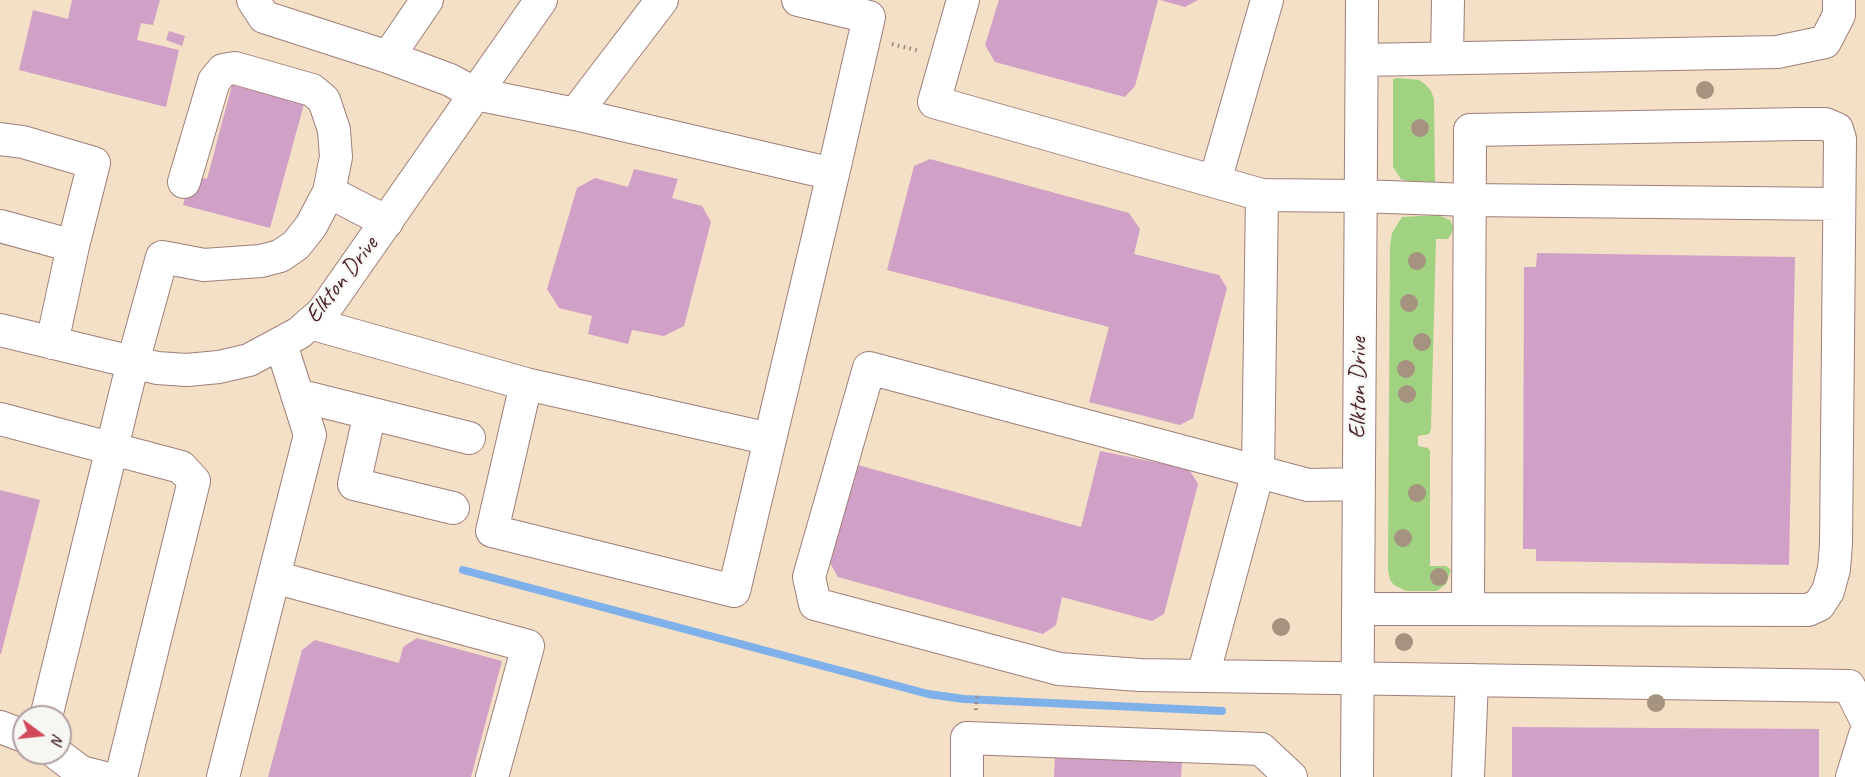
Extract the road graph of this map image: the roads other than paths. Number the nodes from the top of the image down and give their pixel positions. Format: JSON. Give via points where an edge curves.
{"nodes":[{"id":1,"x":253,"y":0,"type":"edge"},
{"id":2,"x":427,"y":0,"type":"edge"},
{"id":3,"x":541,"y":0,"type":"edge"},
{"id":4,"x":662,"y":0,"type":"edge"},
{"id":5,"x":798,"y":0,"type":"edge"},
{"id":6,"x":963,"y":0,"type":"edge"},
{"id":7,"x":1267,"y":0,"type":"edge"},
{"id":8,"x":1362,"y":0,"type":"edge"},
{"id":9,"x":1448,"y":0,"type":"edge"},
{"id":10,"x":1839,"y":0,"type":"edge"},
{"id":11,"x":388,"y":57,"type":"junction"},
{"id":12,"x":1447,"y":58,"type":"junction"},
{"id":13,"x":1362,"y":60,"type":"junction"},
{"id":14,"x":476,"y":94,"type":"junction"},
{"id":15,"x":575,"y":114,"type":"junction"},
{"id":16,"x":0,"y":139,"type":"edge"},
{"id":17,"x":833,"y":174,"type":"junction"},
{"id":18,"x":184,"y":182,"type":"dead end"},
{"id":19,"x":1215,"y":182,"type":"junction"},
{"id":20,"x":329,"y":192,"type":"junction"},
{"id":21,"x":1262,"y":195,"type":"junction"},
{"id":22,"x":1360,"y":196,"type":"junction"},
{"id":23,"x":1469,"y":200,"type":"junction"},
{"id":24,"x":1839,"y":204,"type":"junction"},
{"id":25,"x":387,"y":222,"type":"junction"},
{"id":26,"x":0,"y":226,"type":"edge"},
{"id":27,"x":73,"y":246,"type":"junction"},
{"id":28,"x":310,"y":323,"type":"junction"},
{"id":29,"x":0,"y":330,"type":"edge"},
{"id":30,"x":52,"y":343,"type":"junction"},
{"id":31,"x":281,"y":344,"type":"junction"},
{"id":32,"x":133,"y":362,"type":"junction"},
{"id":33,"x":526,"y":384,"type":"junction"},
{"id":34,"x":297,"y":395,"type":"junction"},
{"id":35,"x":370,"y":413,"type":"junction"},
{"id":36,"x":0,"y":419,"type":"edge"},
{"id":37,"x":470,"y":438,"type":"dead end"},
{"id":38,"x":770,"y":439,"type":"junction"},
{"id":39,"x":112,"y":449,"type":"junction"},
{"id":40,"x":1258,"y":472,"type":"junction"},
{"id":41,"x":1359,"y":484,"type":"junction"},
{"id":42,"x":453,"y":508,"type":"dead end"},
{"id":43,"x":274,"y":577,"type":"junction"},
{"id":44,"x":1358,"y":609,"type":"junction"},
{"id":45,"x":1468,"y":609,"type":"junction"},
{"id":46,"x":1203,"y":676,"type":"junction"},
{"id":47,"x":1357,"y":679,"type":"junction"},
{"id":48,"x":1472,"y":681,"type":"junction"},
{"id":49,"x":49,"y":705,"type":"edge"},
{"id":50,"x":1865,"y":718,"type":"edge"},
{"id":51,"x":1865,"y":735,"type":"edge"},
{"id":52,"x":72,"y":765,"type":"edge"},
{"id":53,"x":101,"y":777,"type":"edge"},
{"id":54,"x":121,"y":777,"type":"edge"},
{"id":55,"x":223,"y":777,"type":"edge"},
{"id":56,"x":492,"y":777,"type":"edge"},
{"id":57,"x":967,"y":777,"type":"edge"},
{"id":58,"x":1291,"y":777,"type":"edge"},
{"id":59,"x":1357,"y":777,"type":"edge"},
{"id":60,"x":1468,"y":777,"type":"edge"},
{"id":61,"x":1852,"y":777,"type":"edge"}],
"edges":[{"from":1,"to":11,"type":"street","via":[[264,16]]},
{"from":2,"to":11,"type":"street"},
{"from":3,"to":14,"type":"street","name":"Elkton Drive"},
{"from":4,"to":15,"type":"street"},
{"from":5,"to":17,"type":"street","via":[[869,17]]},
{"from":6,"to":19,"type":"street","via":[[934,102]]},
{"from":7,"to":19,"type":"street"},
{"from":8,"to":13,"type":"street","name":"Elkton Drive"},
{"from":9,"to":12,"type":"street"},
{"from":10,"to":12,"type":"street","via":[[1839,15],[1825,42],[1777,52]]},
{"from":11,"to":14,"type":"street"},
{"from":12,"to":13,"type":"street"},
{"from":13,"to":22,"type":"street","name":"Elkton Drive"},
{"from":14,"to":15,"type":"street"},
{"from":14,"to":25,"type":"street","name":"Elkton Drive"},
{"from":15,"to":17,"type":"street"},
{"from":16,"to":27,"type":"street","via":[[94,163]]},
{"from":17,"to":38,"type":"street"},
{"from":18,"to":20,"type":"street","via":[[214,81],[223,70],[235,68],[312,90],[324,100],[334,130],[336,157]]},
{"from":19,"to":21,"type":"street"},
{"from":20,"to":25,"type":"street"},
{"from":20,"to":32,"type":"street","via":[[311,226],[296,245],[280,256],[204,265],[162,257]]},
{"from":21,"to":22,"type":"street"},
{"from":21,"to":40,"type":"street"},
{"from":22,"to":23,"type":"street"},
{"from":22,"to":41,"type":"street","name":"Elkton Drive"},
{"from":23,"to":24,"type":"street"},
{"from":23,"to":24,"type":"street","via":[[1470,130],[1825,124],[1837,129],[1840,139]]},
{"from":23,"to":45,"type":"street"},
{"from":24,"to":45,"type":"street","via":[[1836,543],[1828,591],[1819,605],[1808,610]]},
{"from":25,"to":28,"type":"street","name":"Elkton Drive","via":[[323,312]]},
{"from":26,"to":27,"type":"street"},
{"from":27,"to":30,"type":"street"},
{"from":28,"to":31,"type":"street","name":"Elkton Drive"},
{"from":28,"to":33,"type":"street"},
{"from":29,"to":30,"type":"street","name":"Elkton Drive"},
{"from":30,"to":32,"type":"street","name":"Elkton Drive"},
{"from":31,"to":32,"type":"street","name":"Elkton Drive","via":[[249,360],[219,367],[177,370]]},
{"from":31,"to":34,"type":"street"},
{"from":32,"to":39,"type":"street"},
{"from":33,"to":38,"type":"street"},
{"from":33,"to":38,"type":"street","via":[[492,531],[734,591]]},
{"from":34,"to":35,"type":"street"},
{"from":34,"to":43,"type":"street","via":[[310,435]]},
{"from":35,"to":37,"type":"street"},
{"from":35,"to":42,"type":"street","via":[[354,484]]},
{"from":36,"to":39,"type":"street"},
{"from":39,"to":49,"type":"street"},
{"from":39,"to":54,"type":"street","via":[[182,467],[194,481]]},
{"from":40,"to":41,"type":"street","via":[[1308,485]]},
{"from":40,"to":46,"type":"street"},
{"from":40,"to":46,"type":"street","via":[[869,368],[809,577],[814,604],[1059,669]]},
{"from":41,"to":44,"type":"street","name":"Elkton Drive"},
{"from":43,"to":55,"type":"street"},
{"from":43,"to":56,"type":"street","via":[[528,646]]},
{"from":44,"to":45,"type":"street"},
{"from":44,"to":47,"type":"street","name":"Elkton Drive"},
{"from":46,"to":47,"type":"street"},
{"from":47,"to":48,"type":"street"},
{"from":47,"to":59,"type":"street","name":"Elkton Drive"},
{"from":48,"to":50,"type":"street","via":[[1849,686]]},
{"from":48,"to":60,"type":"street"},
{"from":51,"to":61,"type":"street"},
{"from":52,"to":53,"type":"street"},
{"from":57,"to":58,"type":"street","via":[[967,738],[1261,749]]}]}
